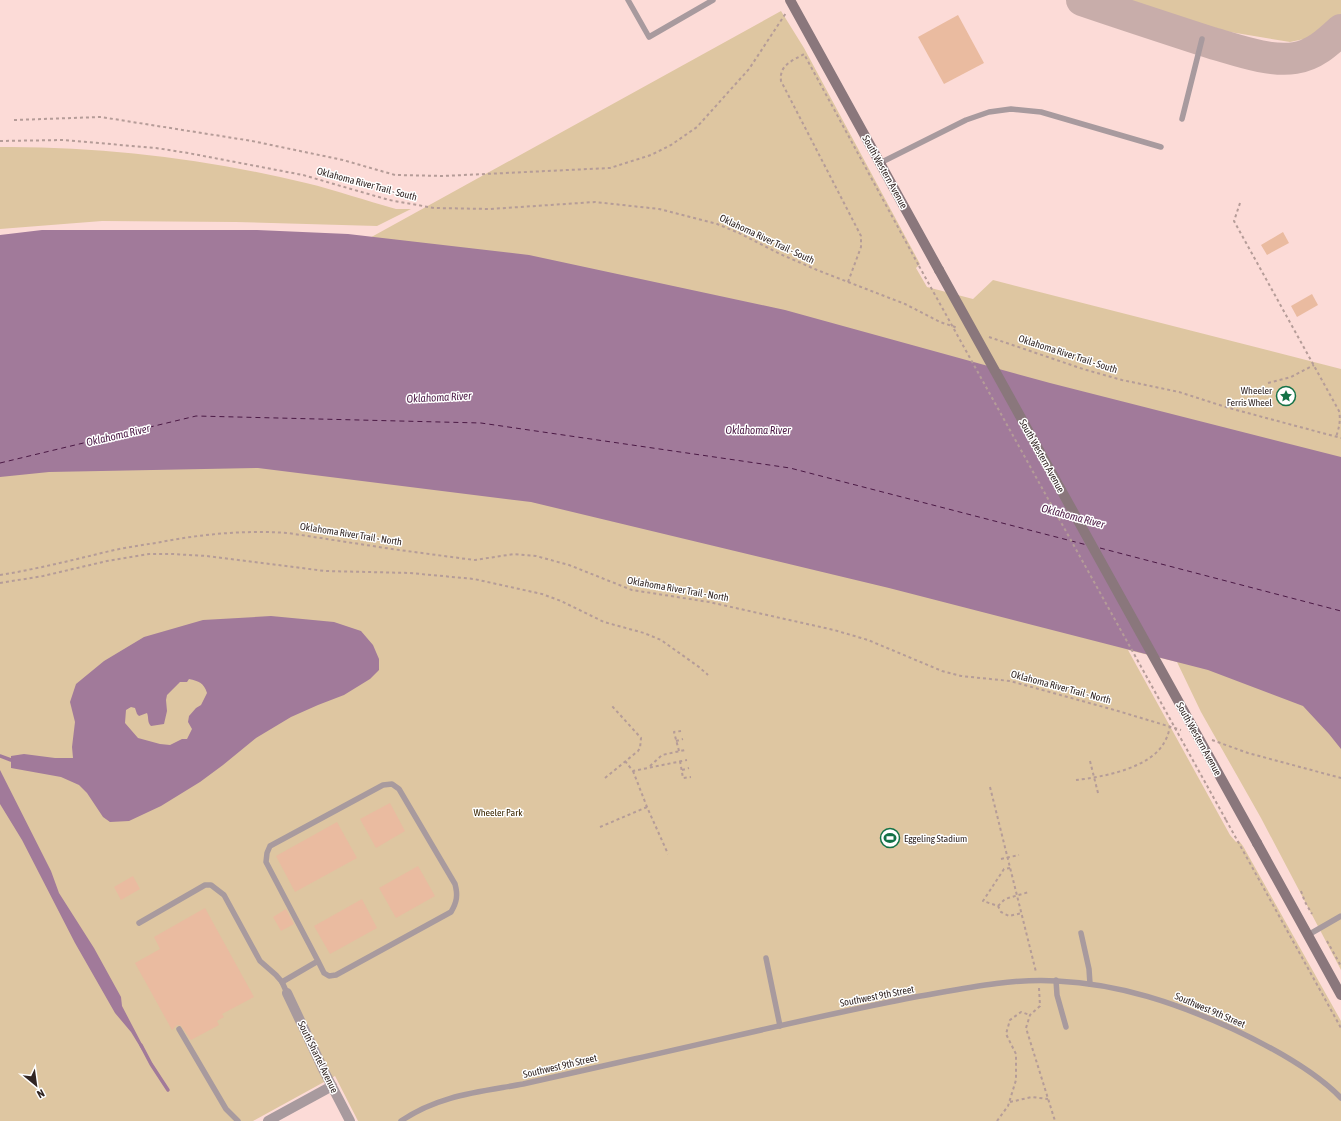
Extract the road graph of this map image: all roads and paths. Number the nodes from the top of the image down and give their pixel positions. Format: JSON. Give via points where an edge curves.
{"nodes":[{"id":1,"x":628,"y":0,"type":"edge"},
{"id":2,"x":713,"y":0,"type":"edge"},
{"id":3,"x":791,"y":2,"type":"edge"},
{"id":4,"x":1202,"y":40,"type":"dead end"},
{"id":5,"x":1182,"y":119,"type":"dead end"},
{"id":6,"x":14,"y":120,"type":"dead end"},
{"id":7,"x":0,"y":141,"type":"edge"},
{"id":8,"x":1161,"y":147,"type":"dead end"},
{"id":9,"x":880,"y":163,"type":"junction"},
{"id":10,"x":1240,"y":203,"type":"dead end"},
{"id":11,"x":848,"y":282,"type":"junction"},
{"id":12,"x":962,"y":329,"type":"dead end"},
{"id":13,"x":984,"y":335,"type":"dead end"},
{"id":14,"x":1314,"y":365,"type":"junction"},
{"id":15,"x":1268,"y":383,"type":"dead end"},
{"id":16,"x":1336,"y":437,"type":"junction"},
{"id":17,"x":1341,"y":438,"type":"edge"},
{"id":18,"x":0,"y":575,"type":"edge"},
{"id":19,"x":0,"y":583,"type":"edge"},
{"id":20,"x":708,"y":675,"type":"dead end"},
{"id":21,"x":612,"y":706,"type":"dead end"},
{"id":22,"x":1170,"y":726,"type":"junction"},
{"id":23,"x":681,"y":731,"type":"dead end"},
{"id":24,"x":1185,"y":731,"type":"dead end"},
{"id":25,"x":683,"y":739,"type":"dead end"},
{"id":26,"x":1208,"y":739,"type":"dead end"},
{"id":27,"x":676,"y":741,"type":"junction"},
{"id":28,"x":685,"y":750,"type":"dead end"},
{"id":29,"x":679,"y":751,"type":"junction"},
{"id":30,"x":687,"y":760,"type":"dead end"},
{"id":31,"x":680,"y":761,"type":"junction"},
{"id":32,"x":1090,"y":761,"type":"dead end"},
{"id":33,"x":625,"y":762,"type":"junction"},
{"id":34,"x":649,"y":767,"type":"junction"},
{"id":35,"x":689,"y":768,"type":"dead end"},
{"id":36,"x":682,"y":770,"type":"junction"},
{"id":37,"x":633,"y":771,"type":"junction"},
{"id":38,"x":691,"y":777,"type":"dead end"},
{"id":39,"x":1094,"y":777,"type":"junction"},
{"id":40,"x":605,"y":778,"type":"dead end"},
{"id":41,"x":1341,"y":778,"type":"edge"},
{"id":42,"x":1076,"y":780,"type":"dead end"},
{"id":43,"x":990,"y":787,"type":"dead end"},
{"id":44,"x":1098,"y":793,"type":"dead end"},
{"id":45,"x":647,"y":806,"type":"junction"},
{"id":46,"x":600,"y":827,"type":"dead end"},
{"id":47,"x":668,"y":854,"type":"dead end"},
{"id":48,"x":1019,"y":855,"type":"dead end"},
{"id":49,"x":1008,"y":857,"type":"junction"},
{"id":50,"x":1001,"y":859,"type":"dead end"},
{"id":51,"x":1010,"y":868,"type":"junction"},
{"id":52,"x":1302,"y":891,"type":"dead end"},
{"id":53,"x":1028,"y":892,"type":"dead end"},
{"id":54,"x":1017,"y":896,"type":"junction"},
{"id":55,"x":998,"y":906,"type":"junction"},
{"id":56,"x":1022,"y":913,"type":"junction"},
{"id":57,"x":1312,"y":914,"type":"dead end"},
{"id":58,"x":1341,"y":916,"type":"edge"},
{"id":59,"x":139,"y":923,"type":"dead end"},
{"id":60,"x":1081,"y":933,"type":"dead end"},
{"id":61,"x":1308,"y":935,"type":"junction"},
{"id":62,"x":1327,"y":941,"type":"dead end"},
{"id":63,"x":766,"y":958,"type":"dead end"},
{"id":64,"x":318,"y":961,"type":"junction"},
{"id":65,"x":1341,"y":966,"type":"edge"},
{"id":66,"x":1038,"y":980,"type":"junction"},
{"id":67,"x":1056,"y":980,"type":"junction"},
{"id":68,"x":282,"y":982,"type":"junction"},
{"id":69,"x":1090,"y":984,"type":"junction"},
{"id":70,"x":287,"y":993,"type":"joint"},
{"id":71,"x":1341,"y":995,"type":"edge"},
{"id":72,"x":1030,"y":1015,"type":"junction"},
{"id":73,"x":780,"y":1026,"type":"junction"},
{"id":74,"x":1066,"y":1027,"type":"dead end"},
{"id":75,"x":1341,"y":1028,"type":"edge"},
{"id":76,"x":179,"y":1029,"type":"dead end"},
{"id":77,"x":332,"y":1086,"type":"junction"},
{"id":78,"x":1341,"y":1098,"type":"edge"},
{"id":79,"x":1048,"y":1099,"type":"junction"},
{"id":80,"x":1010,"y":1102,"type":"junction"},
{"id":81,"x":238,"y":1121,"type":"edge"},
{"id":82,"x":268,"y":1121,"type":"edge"},
{"id":83,"x":350,"y":1121,"type":"edge"},
{"id":84,"x":401,"y":1121,"type":"edge"},
{"id":85,"x":997,"y":1121,"type":"edge"},
{"id":86,"x":1055,"y":1121,"type":"edge"}],
"edges":[{"from":1,"to":2,"type":"lane","via":[[649,37]]},
{"from":3,"to":6,"type":"path","via":[[749,69],[697,127],[651,155],[610,168],[443,176],[395,174],[252,141],[100,118]]},
{"from":3,"to":9,"type":"main road","name":"South Western Avenue"},
{"from":4,"to":5,"type":"lane"},
{"from":7,"to":11,"type":"path","name":"Oklahoma River Trail - South","via":[[63,140],[156,148],[303,175],[389,200],[434,208],[496,209],[595,202],[659,209],[717,224]]},
{"from":8,"to":9,"type":"lane","via":[[1041,112],[1011,109],[989,112],[966,120]]},
{"from":9,"to":61,"type":"main road","name":"South Western Avenue","bridge":true},
{"from":10,"to":14,"type":"path","via":[[1234,221]]},
{"from":11,"to":12,"type":"path","name":"Oklahoma River Trail - South"},
{"from":11,"to":75,"type":"path","bridge":true,"via":[[861,247],[861,236],[781,81],[781,72],[785,65],[804,54],[918,266]]},
{"from":13,"to":16,"type":"path","name":"Oklahoma River Trail - South","via":[[1083,369],[1179,392]]},
{"from":14,"to":15,"type":"path","via":[[1291,377]]},
{"from":14,"to":16,"type":"path","via":[[1341,417]]},
{"from":16,"to":17,"type":"path","name":"Oklahoma River Trail - South"},
{"from":18,"to":22,"type":"path","name":"Oklahoma River Trail - North","via":[[174,539],[238,533],[288,533],[475,560],[524,554],[555,560],[632,590],[709,602],[834,630],[868,640],[942,671],[961,676],[1010,681]]},
{"from":19,"to":20,"type":"path","via":[[149,554],[207,556],[325,570],[410,573],[474,579],[542,594],[604,622],[662,640]]},
{"from":21,"to":33,"type":"path","via":[[641,738],[638,751]]},
{"from":22,"to":24,"type":"path","name":"Oklahoma River Trail - North"},
{"from":22,"to":39,"type":"path","via":[[1165,741],[1145,760],[1122,770]]},
{"from":23,"to":27,"type":"path","via":[[674,732]]},
{"from":25,"to":27,"type":"path"},
{"from":26,"to":41,"type":"path","via":[[1248,753]]},
{"from":27,"to":29,"type":"path"},
{"from":28,"to":29,"type":"path"},
{"from":29,"to":34,"type":"path","via":[[662,755]]},
{"from":30,"to":31,"type":"path"},
{"from":31,"to":34,"type":"path"},
{"from":31,"to":36,"type":"path"},
{"from":32,"to":39,"type":"path"},
{"from":33,"to":37,"type":"path"},
{"from":33,"to":40,"type":"path"},
{"from":34,"to":37,"type":"path"},
{"from":35,"to":36,"type":"path"},
{"from":36,"to":38,"type":"path","via":[[683,778]]},
{"from":37,"to":45,"type":"path"},
{"from":39,"to":42,"type":"path"},
{"from":39,"to":44,"type":"path"},
{"from":43,"to":49,"type":"path"},
{"from":45,"to":46,"type":"path"},
{"from":45,"to":47,"type":"path"},
{"from":48,"to":49,"type":"path"},
{"from":49,"to":50,"type":"path"},
{"from":49,"to":51,"type":"path"},
{"from":51,"to":54,"type":"path"},
{"from":51,"to":55,"type":"path","via":[[1004,869],[983,901]]},
{"from":52,"to":57,"type":"path"},
{"from":53,"to":54,"type":"path"},
{"from":54,"to":55,"type":"path","via":[[1005,899]]},
{"from":54,"to":56,"type":"path"},
{"from":55,"to":56,"type":"path","via":[[1001,912],[1009,916]]},
{"from":56,"to":66,"type":"path"},
{"from":58,"to":61,"type":"lane"},
{"from":59,"to":68,"type":"lane","via":[[205,885],[211,885],[224,895],[260,961]]},
{"from":60,"to":69,"type":"lane"},
{"from":61,"to":71,"type":"main road","name":"South Western Avenue"},
{"from":62,"to":65,"type":"path"},
{"from":63,"to":73,"type":"lane"},
{"from":64,"to":64,"type":"lane","via":[[324,973],[329,976],[336,974],[451,912],[456,904],[455,884],[399,789],[392,784],[383,784],[270,846],[267,853],[266,862]]},
{"from":64,"to":68,"type":"lane"},
{"from":66,"to":67,"type":"lane","name":"Southwest 9th Street"},
{"from":66,"to":72,"type":"path","via":[[1040,1006]]},
{"from":66,"to":73,"type":"lane","name":"Southwest 9th Street","via":[[960,989]]},
{"from":67,"to":69,"type":"lane","name":"Southwest 9th Street"},
{"from":67,"to":74,"type":"lane","via":[[1057,995]]},
{"from":68,"to":70,"type":"lane"},
{"from":69,"to":78,"type":"lane","name":"Southwest 9th Street","via":[[1160,999],[1217,1022],[1277,1051]]},
{"from":70,"to":77,"type":"street","name":"South Shartel Avenue"},
{"from":72,"to":79,"type":"path","via":[[1026,1028]]},
{"from":72,"to":80,"type":"path","via":[[1021,1012],[1010,1020],[1006,1034],[1016,1054],[1016,1080]]},
{"from":73,"to":84,"type":"lane","name":"Southwest 9th Street","via":[[449,1098],[420,1109]]},
{"from":76,"to":81,"type":"lane","via":[[226,1109]]},
{"from":77,"to":82,"type":"street"},
{"from":77,"to":83,"type":"street","name":"South Shartel Avenue"},
{"from":79,"to":80,"type":"path","via":[[1032,1097]]},
{"from":79,"to":86,"type":"path"},
{"from":80,"to":85,"type":"path"}]}
